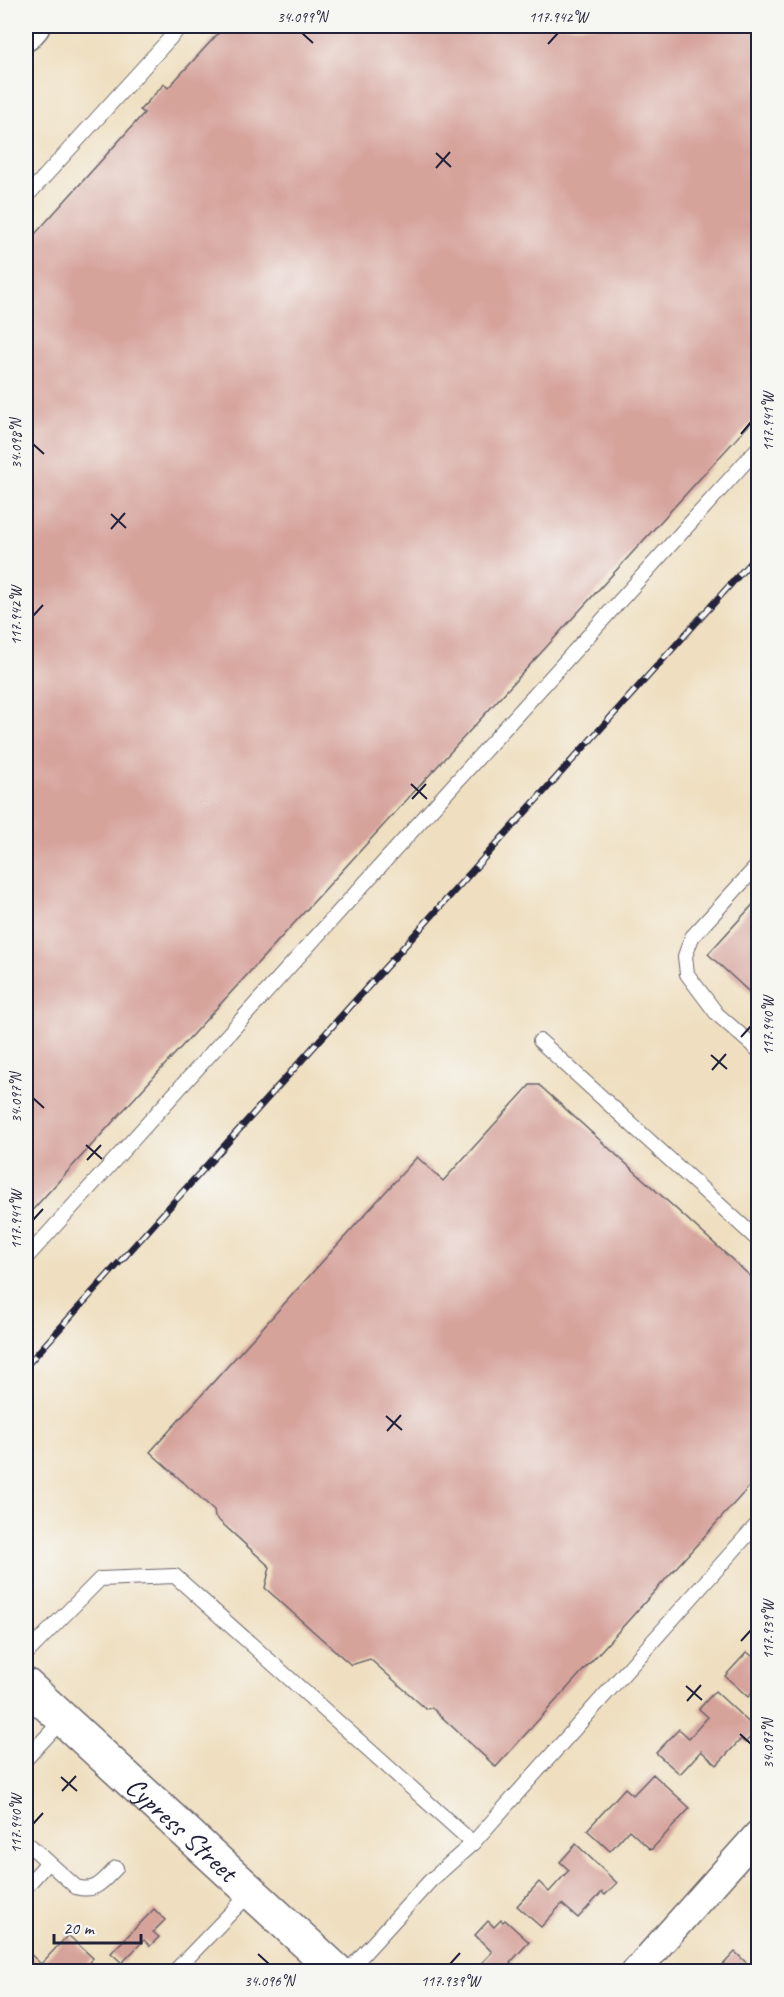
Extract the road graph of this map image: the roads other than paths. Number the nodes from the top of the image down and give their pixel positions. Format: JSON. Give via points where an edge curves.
{"nodes":[{"id":1,"x":33,"y":26,"type":"edge"},
{"id":2,"x":181,"y":26,"type":"edge"},
{"id":3,"x":26,"y":33,"type":"edge"},
{"id":4,"x":26,"y":197,"type":"edge"},
{"id":5,"x":759,"y":448,"type":"edge"},
{"id":6,"x":759,"y":865,"type":"edge"},
{"id":7,"x":540,"y":1041,"type":"dead end"},
{"id":8,"x":759,"y":1050,"type":"edge"},
{"id":9,"x":759,"y":1240,"type":"edge"},
{"id":10,"x":26,"y":1258,"type":"edge"},
{"id":11,"x":759,"y":1523,"type":"edge"},
{"id":12,"x":26,"y":1654,"type":"edge"},
{"id":13,"x":26,"y":1685,"type":"edge"},
{"id":14,"x":63,"y":1719,"type":"junction"},
{"id":15,"x":26,"y":1760,"type":"edge"},
{"id":16,"x":759,"y":1834,"type":"edge"},
{"id":17,"x":26,"y":1842,"type":"edge"},
{"id":18,"x":473,"y":1843,"type":"junction"},
{"id":19,"x":48,"y":1862,"type":"junction"},
{"id":20,"x":116,"y":1868,"type":"dead end"},
{"id":21,"x":26,"y":1887,"type":"edge"},
{"id":22,"x":251,"y":1892,"type":"junction"},
{"id":23,"x":174,"y":1971,"type":"edge"},
{"id":24,"x":338,"y":1971,"type":"edge"},
{"id":25,"x":347,"y":1971,"type":"edge"},
{"id":26,"x":635,"y":1971,"type":"edge"}],
"edges":[{"from":1,"to":3,"type":"street"},
{"from":2,"to":4,"type":"lane"},
{"from":5,"to":10,"type":"lane"},
{"from":6,"to":8,"type":"lane","via":[[692,937],[685,956],[687,974],[717,1014]]},
{"from":7,"to":9,"type":"lane"},
{"from":11,"to":18,"type":"lane"},
{"from":12,"to":18,"type":"lane","via":[[100,1579],[175,1576]]},
{"from":13,"to":14,"type":"street","name":"Cypress Street"},
{"from":14,"to":15,"type":"lane"},
{"from":14,"to":22,"type":"street","name":"Cypress Street"},
{"from":16,"to":26,"type":"street"},
{"from":17,"to":19,"type":"lane"},
{"from":18,"to":25,"type":"lane","via":[[430,1881]]},
{"from":19,"to":20,"type":"lane","via":[[76,1887],[87,1890],[95,1889]]},
{"from":19,"to":21,"type":"lane"},
{"from":22,"to":23,"type":"lane"},
{"from":22,"to":24,"type":"street","name":"Cypress Street"}]}
